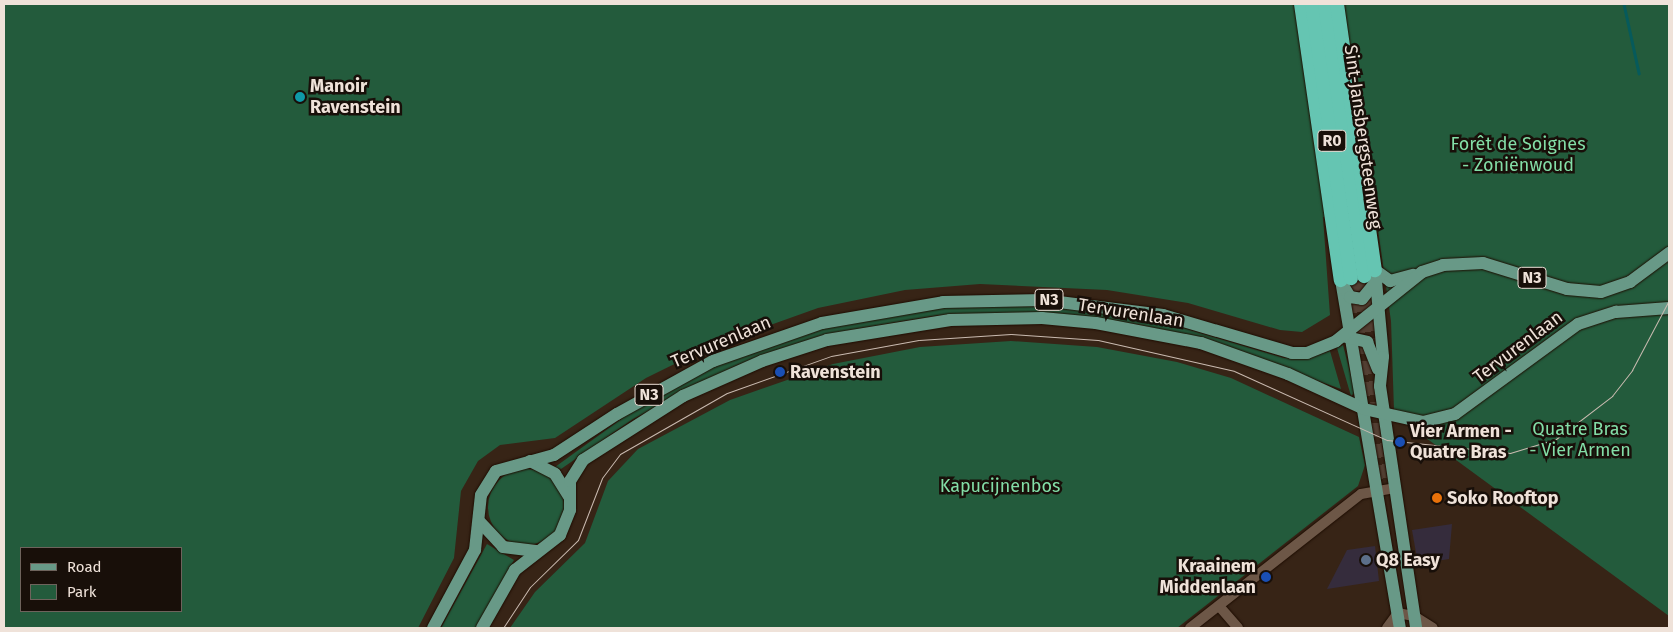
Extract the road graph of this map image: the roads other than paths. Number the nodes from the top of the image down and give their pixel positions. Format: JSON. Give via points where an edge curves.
{"nodes":[{"id":1,"x":1301,"y":4,"type":"edge"},
{"id":2,"x":1312,"y":4,"type":"edge"},
{"id":3,"x":1325,"y":4,"type":"edge"},
{"id":4,"x":1337,"y":4,"type":"edge"},
{"id":5,"x":1669,"y":253,"type":"edge"},
{"id":6,"x":1422,"y":272,"type":"junction"},
{"id":7,"x":1362,"y":277,"type":"junction"},
{"id":8,"x":1380,"y":306,"type":"junction"},
{"id":9,"x":1669,"y":308,"type":"edge"},
{"id":10,"x":1352,"y":332,"type":"junction"},
{"id":11,"x":1380,"y":386,"type":"junction"},
{"id":12,"x":1364,"y":409,"type":"junction"},
{"id":13,"x":1384,"y":414,"type":"junction"},
{"id":14,"x":1411,"y":422,"type":"junction"},
{"id":15,"x":1387,"y":440,"type":"junction"},
{"id":16,"x":530,"y":461,"type":"junction"},
{"id":17,"x":1394,"y":488,"type":"junction"},
{"id":18,"x":1378,"y":491,"type":"junction"},
{"id":19,"x":569,"y":496,"type":"junction"},
{"id":20,"x":480,"y":522,"type":"junction"},
{"id":21,"x":538,"y":551,"type":"junction"},
{"id":22,"x":1219,"y":606,"type":"junction"},
{"id":23,"x":1398,"y":613,"type":"junction"},
{"id":24,"x":1415,"y":622,"type":"edge"},
{"id":25,"x":1229,"y":623,"type":"edge"},
{"id":26,"x":433,"y":628,"type":"edge"},
{"id":27,"x":482,"y":628,"type":"edge"},
{"id":28,"x":1190,"y":628,"type":"edge"},
{"id":29,"x":1238,"y":628,"type":"edge"},
{"id":30,"x":1387,"y":628,"type":"edge"},
{"id":31,"x":1400,"y":628,"type":"edge"},
{"id":32,"x":1433,"y":628,"type":"edge"}],
"edges":[{"from":1,"to":7,"type":"highway"},
{"from":2,"to":7,"type":"highway","name":"Sint-Jansbergsteenweg","number":"R0"},
{"from":3,"to":7,"type":"highway","name":"Sint-Jansbergsteenweg","number":"R0"},
{"from":4,"to":7,"type":"highway"},
{"from":5,"to":6,"type":"main road","number":"N3","via":[[1618,287],[1590,292],[1471,262]]},
{"from":6,"to":7,"type":"main road","via":[[1390,281]]},
{"from":6,"to":8,"type":"main road","number":"N3"},
{"from":7,"to":8,"type":"main road"},
{"from":7,"to":10,"type":"main road"},
{"from":8,"to":10,"type":"main road","number":"N3"},
{"from":8,"to":11,"type":"main road"},
{"from":9,"to":14,"type":"main road","name":"Tervurenlaan","number":"N3","via":[[1616,312],[1578,324],[1455,414]]},
{"from":10,"to":11,"type":"main road","via":[[1373,348]]},
{"from":10,"to":12,"type":"main road"},
{"from":10,"to":16,"type":"main road","name":"Tervurenlaan","number":"N3","via":[[1307,353],[1292,353],[1162,315],[1043,300],[906,306],[822,323],[713,361],[617,414],[561,451]]},
{"from":11,"to":13,"type":"main road"},
{"from":12,"to":13,"type":"main road","name":"Tervurenlaan","number":"N3"},
{"from":12,"to":18,"type":"main road"},
{"from":12,"to":19,"type":"main road","name":"Tervurenlaan","number":"N3","via":[[1250,360],[1156,333],[1042,318],[916,323],[794,350],[683,396],[583,460],[570,481]]},
{"from":13,"to":14,"type":"main road","name":"Tervurenlaan","number":"N3"},
{"from":13,"to":15,"type":"main road"},
{"from":14,"to":15,"type":"main road"},
{"from":15,"to":17,"type":"main road"},
{"from":16,"to":19,"type":"main road","via":[[555,474]]},
{"from":16,"to":20,"type":"main road","name":"Tervurenlaan","number":"N3","via":[[506,465],[486,482]]},
{"from":17,"to":18,"type":"street"},
{"from":17,"to":24,"type":"main road"},
{"from":18,"to":22,"type":"street","via":[[1361,494]]},
{"from":18,"to":23,"type":"main road"},
{"from":19,"to":21,"type":"main road","name":"Tervurenlaan","number":"N3","via":[[567,523],[560,535]]},
{"from":20,"to":21,"type":"main road","via":[[503,547]]},
{"from":20,"to":26,"type":"main road","name":"Tervurenlaan","number":"N3","via":[[469,566]]},
{"from":21,"to":27,"type":"main road","name":"Tervurenlaan","number":"N3","via":[[515,570]]},
{"from":22,"to":25,"type":"street"},
{"from":22,"to":28,"type":"street"},
{"from":23,"to":24,"type":"street"},
{"from":23,"to":30,"type":"street"},
{"from":23,"to":31,"type":"main road"},
{"from":24,"to":32,"type":"street"},
{"from":25,"to":29,"type":"street"}]}
